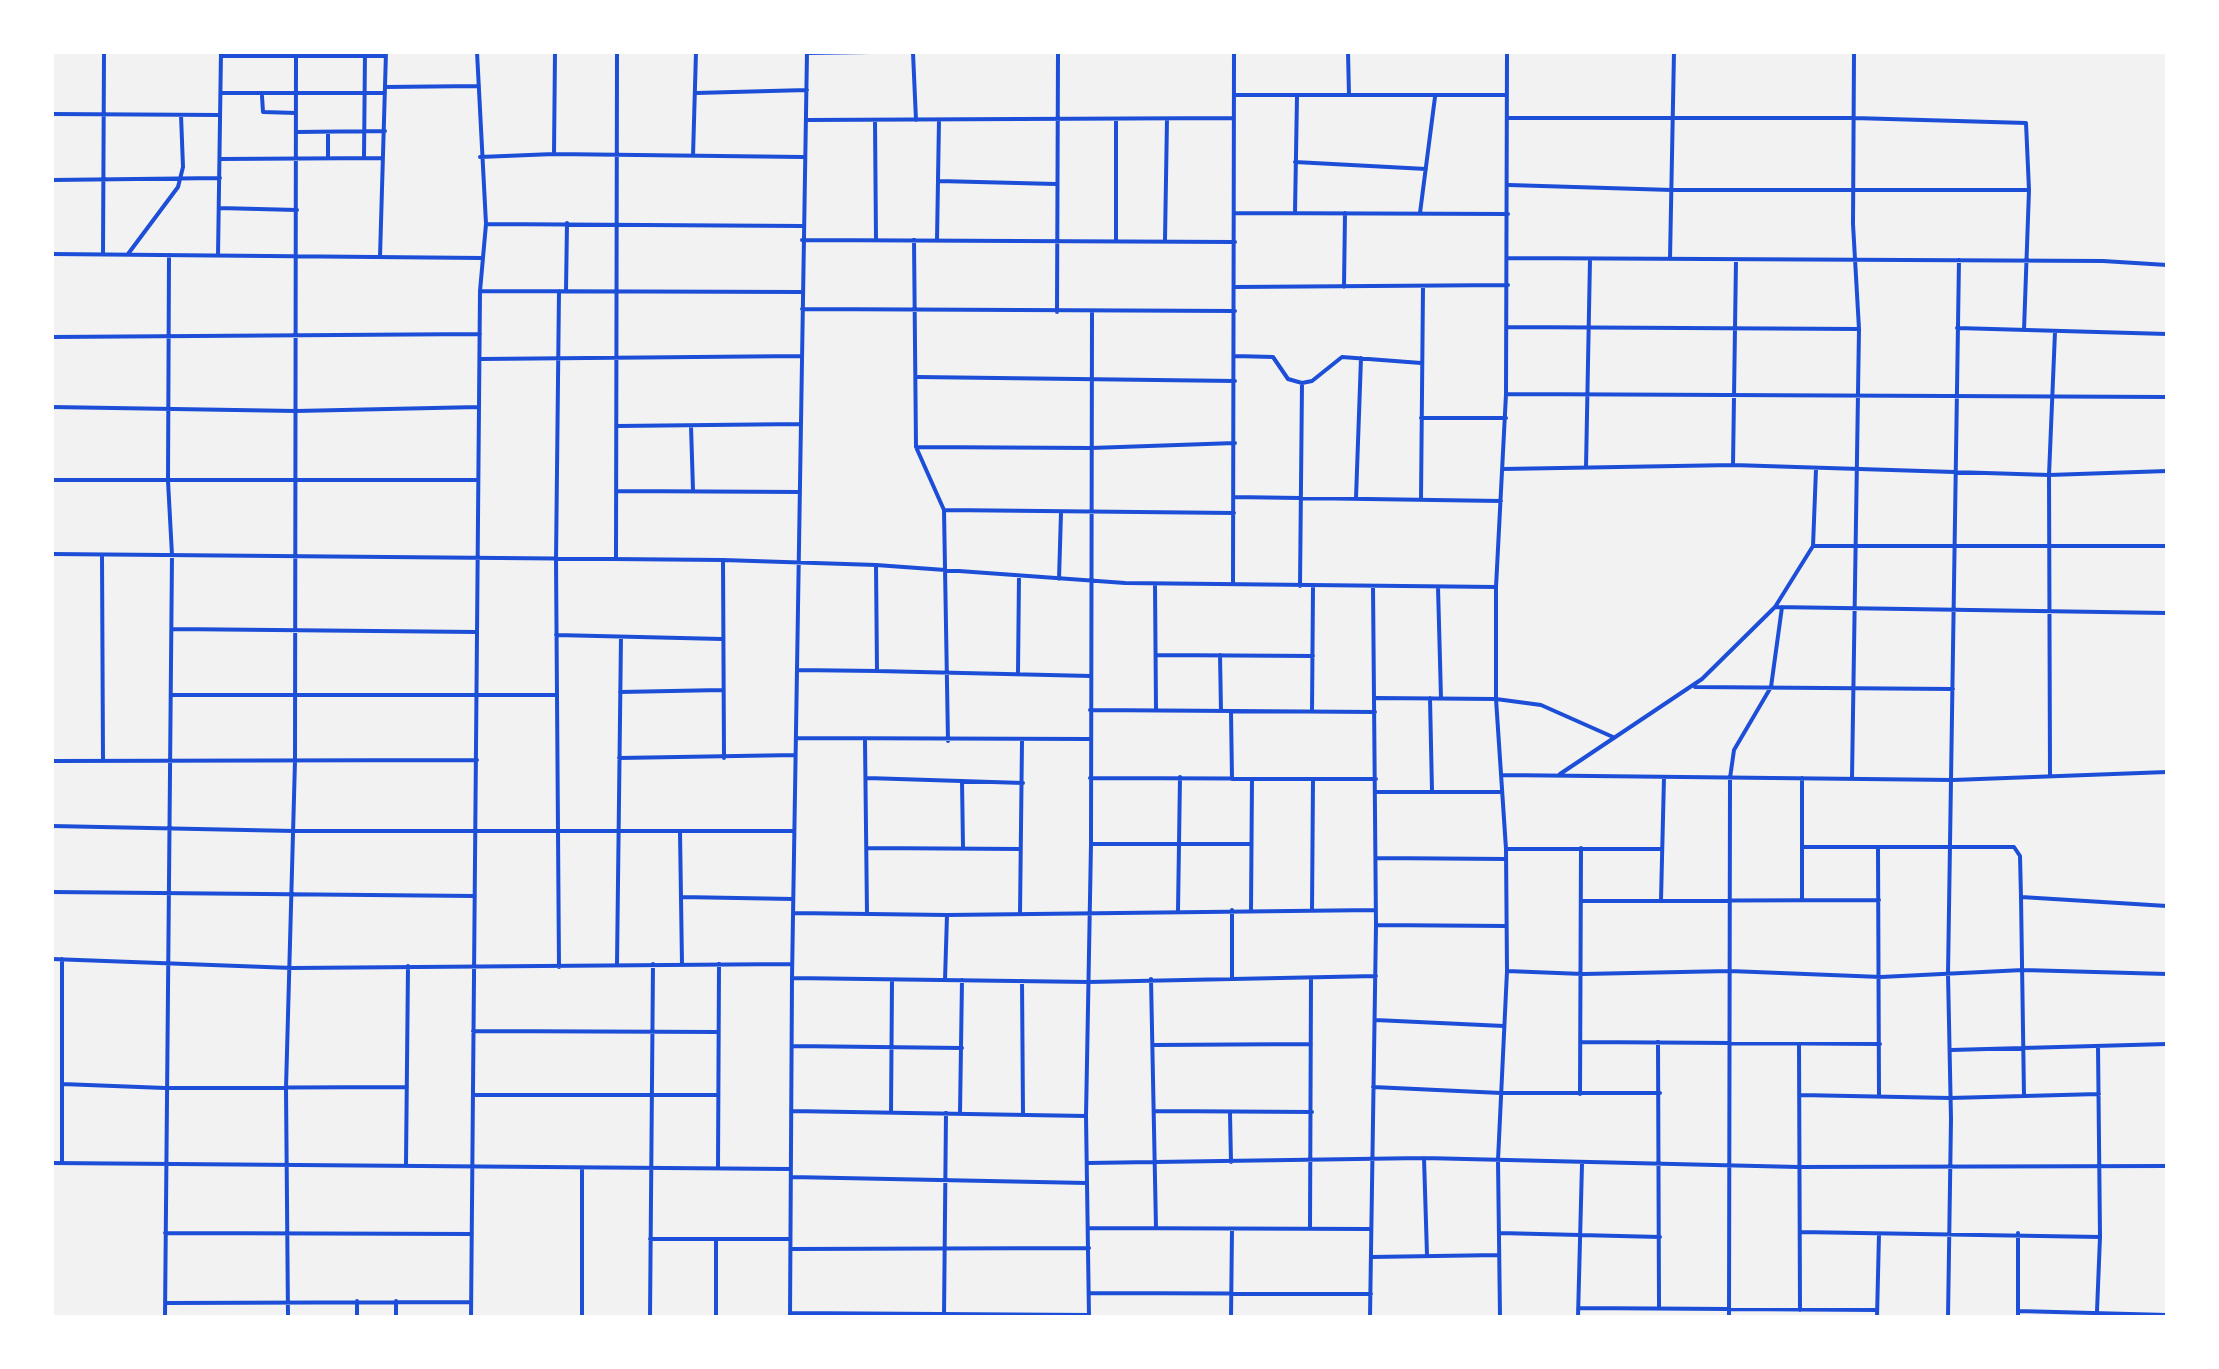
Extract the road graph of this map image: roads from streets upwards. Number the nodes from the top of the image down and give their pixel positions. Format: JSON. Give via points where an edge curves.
{"nodes":[{"id":1,"x":104,"y":52,"type":"edge"},
{"id":2,"x":477,"y":52,"type":"edge"},
{"id":3,"x":555,"y":52,"type":"edge"},
{"id":4,"x":617,"y":52,"type":"edge"},
{"id":5,"x":696,"y":52,"type":"edge"},
{"id":6,"x":807,"y":52,"type":"edge"},
{"id":7,"x":870,"y":52,"type":"edge"},
{"id":8,"x":886,"y":52,"type":"edge"},
{"id":9,"x":921,"y":52,"type":"edge"},
{"id":10,"x":1023,"y":52,"type":"edge"},
{"id":11,"x":1058,"y":52,"type":"edge"},
{"id":12,"x":1169,"y":52,"type":"edge"},
{"id":13,"x":1186,"y":52,"type":"edge"},
{"id":14,"x":1234,"y":52,"type":"edge"},
{"id":15,"x":1348,"y":52,"type":"edge"},
{"id":16,"x":1507,"y":52,"type":"edge"},
{"id":17,"x":1674,"y":52,"type":"edge"},
{"id":18,"x":1854,"y":52,"type":"edge"},
{"id":19,"x":913,"y":53,"type":"edge"},
{"id":20,"x":221,"y":54,"type":"edge"},
{"id":21,"x":365,"y":54,"type":"edge"},
{"id":22,"x":386,"y":54,"type":"edge"},
{"id":23,"x":296,"y":55,"type":"edge"},
{"id":24,"x":479,"y":86,"type":"junction"},
{"id":25,"x":385,"y":90,"type":"junction"},
{"id":26,"x":807,"y":90,"type":"junction"},
{"id":27,"x":221,"y":93,"type":"junction"},
{"id":28,"x":696,"y":93,"type":"junction"},
{"id":29,"x":262,"y":94,"type":"junction"},
{"id":30,"x":364,"y":94,"type":"junction"},
{"id":31,"x":1234,"y":95,"type":"junction"},
{"id":32,"x":1349,"y":95,"type":"junction"},
{"id":33,"x":1507,"y":95,"type":"junction"},
{"id":34,"x":296,"y":96,"type":"junction"},
{"id":35,"x":1297,"y":96,"type":"junction"},
{"id":36,"x":1435,"y":97,"type":"junction"},
{"id":37,"x":296,"y":113,"type":"junction"},
{"id":38,"x":52,"y":114,"type":"edge"},
{"id":39,"x":104,"y":114,"type":"junction"},
{"id":40,"x":181,"y":115,"type":"junction"},
{"id":41,"x":220,"y":115,"type":"junction"},
{"id":42,"x":1233,"y":118,"type":"junction"},
{"id":43,"x":1508,"y":118,"type":"junction"},
{"id":44,"x":1854,"y":118,"type":"junction"},
{"id":45,"x":1116,"y":119,"type":"junction"},
{"id":46,"x":1167,"y":119,"type":"junction"},
{"id":47,"x":806,"y":120,"type":"junction"},
{"id":48,"x":875,"y":120,"type":"junction"},
{"id":49,"x":916,"y":120,"type":"junction"},
{"id":50,"x":939,"y":120,"type":"junction"},
{"id":51,"x":1057,"y":120,"type":"junction"},
{"id":52,"x":1673,"y":120,"type":"junction"},
{"id":53,"x":364,"y":131,"type":"junction"},
{"id":54,"x":385,"y":131,"type":"junction"},
{"id":55,"x":296,"y":132,"type":"junction"},
{"id":56,"x":328,"y":132,"type":"junction"},
{"id":57,"x":554,"y":154,"type":"junction"},
{"id":58,"x":617,"y":154,"type":"junction"},
{"id":59,"x":693,"y":156,"type":"junction"},
{"id":60,"x":364,"y":157,"type":"junction"},
{"id":61,"x":480,"y":157,"type":"junction"},
{"id":62,"x":803,"y":157,"type":"junction"},
{"id":63,"x":297,"y":158,"type":"junction"},
{"id":64,"x":328,"y":158,"type":"junction"},
{"id":65,"x":383,"y":158,"type":"junction"},
{"id":66,"x":220,"y":159,"type":"junction"},
{"id":67,"x":1295,"y":162,"type":"junction"},
{"id":68,"x":1426,"y":169,"type":"junction"},
{"id":69,"x":181,"y":178,"type":"junction"},
{"id":70,"x":220,"y":178,"type":"junction"},
{"id":71,"x":103,"y":179,"type":"junction"},
{"id":72,"x":52,"y":180,"type":"edge"},
{"id":73,"x":939,"y":181,"type":"junction"},
{"id":74,"x":1056,"y":184,"type":"junction"},
{"id":75,"x":1509,"y":185,"type":"junction"},
{"id":76,"x":1854,"y":188,"type":"junction"},
{"id":77,"x":1672,"y":190,"type":"junction"},
{"id":78,"x":2029,"y":190,"type":"junction"},
{"id":79,"x":219,"y":208,"type":"junction"},
{"id":80,"x":297,"y":210,"type":"junction"},
{"id":81,"x":1235,"y":213,"type":"junction"},
{"id":82,"x":1295,"y":213,"type":"junction"},
{"id":83,"x":1345,"y":213,"type":"junction"},
{"id":84,"x":1420,"y":213,"type":"junction"},
{"id":85,"x":1508,"y":214,"type":"junction"},
{"id":86,"x":567,"y":223,"type":"junction"},
{"id":87,"x":617,"y":223,"type":"junction"},
{"id":88,"x":486,"y":224,"type":"junction"},
{"id":89,"x":802,"y":226,"type":"junction"},
{"id":90,"x":802,"y":240,"type":"junction"},
{"id":91,"x":876,"y":240,"type":"junction"},
{"id":92,"x":914,"y":240,"type":"junction"},
{"id":93,"x":937,"y":240,"type":"junction"},
{"id":94,"x":1056,"y":240,"type":"junction"},
{"id":95,"x":1116,"y":241,"type":"junction"},
{"id":96,"x":1165,"y":241,"type":"junction"},
{"id":97,"x":1235,"y":242,"type":"junction"},
{"id":98,"x":52,"y":254,"type":"edge"},
{"id":99,"x":103,"y":254,"type":"junction"},
{"id":100,"x":128,"y":254,"type":"junction"},
{"id":101,"x":169,"y":255,"type":"junction"},
{"id":102,"x":297,"y":255,"type":"junction"},
{"id":103,"x":218,"y":256,"type":"junction"},
{"id":104,"x":380,"y":257,"type":"junction"},
{"id":105,"x":482,"y":258,"type":"junction"},
{"id":106,"x":1508,"y":258,"type":"junction"},
{"id":107,"x":1590,"y":259,"type":"junction"},
{"id":108,"x":1670,"y":259,"type":"junction"},
{"id":109,"x":1736,"y":260,"type":"junction"},
{"id":110,"x":1856,"y":260,"type":"junction"},
{"id":111,"x":1959,"y":260,"type":"junction"},
{"id":112,"x":2028,"y":261,"type":"junction"},
{"id":113,"x":2167,"y":265,"type":"edge"},
{"id":114,"x":1508,"y":285,"type":"junction"},
{"id":115,"x":1235,"y":287,"type":"junction"},
{"id":116,"x":1423,"y":287,"type":"junction"},
{"id":117,"x":1344,"y":288,"type":"junction"},
{"id":118,"x":617,"y":290,"type":"junction"},
{"id":119,"x":480,"y":291,"type":"junction"},
{"id":120,"x":559,"y":291,"type":"junction"},
{"id":121,"x":566,"y":291,"type":"junction"},
{"id":122,"x":802,"y":292,"type":"junction"},
{"id":123,"x":802,"y":309,"type":"junction"},
{"id":124,"x":916,"y":309,"type":"junction"},
{"id":125,"x":1235,"y":311,"type":"junction"},
{"id":126,"x":1057,"y":312,"type":"junction"},
{"id":127,"x":1092,"y":313,"type":"junction"},
{"id":128,"x":1507,"y":327,"type":"junction"},
{"id":129,"x":1957,"y":328,"type":"junction"},
{"id":130,"x":1859,"y":329,"type":"junction"},
{"id":131,"x":1586,"y":330,"type":"junction"},
{"id":132,"x":1735,"y":330,"type":"junction"},
{"id":133,"x":2024,"y":330,"type":"junction"},
{"id":134,"x":2055,"y":332,"type":"junction"},
{"id":135,"x":297,"y":334,"type":"junction"},
{"id":136,"x":480,"y":334,"type":"junction"},
{"id":137,"x":2167,"y":334,"type":"edge"},
{"id":138,"x":168,"y":335,"type":"junction"},
{"id":139,"x":52,"y":337,"type":"edge"},
{"id":140,"x":802,"y":356,"type":"junction"},
{"id":141,"x":1235,"y":356,"type":"junction"},
{"id":142,"x":1361,"y":358,"type":"junction"},
{"id":143,"x":480,"y":359,"type":"junction"},
{"id":144,"x":558,"y":360,"type":"junction"},
{"id":145,"x":617,"y":360,"type":"junction"},
{"id":146,"x":1421,"y":363,"type":"junction"},
{"id":147,"x":918,"y":377,"type":"junction"},
{"id":148,"x":1090,"y":380,"type":"junction"},
{"id":149,"x":1235,"y":381,"type":"junction"},
{"id":150,"x":1302,"y":383,"type":"junction"},
{"id":151,"x":1506,"y":394,"type":"junction"},
{"id":152,"x":1587,"y":395,"type":"junction"},
{"id":153,"x":1957,"y":397,"type":"junction"},
{"id":154,"x":2167,"y":397,"type":"edge"},
{"id":155,"x":1736,"y":398,"type":"junction"},
{"id":156,"x":1859,"y":398,"type":"junction"},
{"id":157,"x":2051,"y":398,"type":"junction"},
{"id":158,"x":52,"y":407,"type":"edge"},
{"id":159,"x":479,"y":407,"type":"junction"},
{"id":160,"x":168,"y":409,"type":"junction"},
{"id":161,"x":296,"y":411,"type":"junction"},
{"id":162,"x":1421,"y":418,"type":"junction"},
{"id":163,"x":1506,"y":418,"type":"junction"},
{"id":164,"x":801,"y":424,"type":"junction"},
{"id":165,"x":617,"y":426,"type":"junction"},
{"id":166,"x":691,"y":426,"type":"junction"},
{"id":167,"x":1235,"y":443,"type":"junction"},
{"id":168,"x":916,"y":447,"type":"junction"},
{"id":169,"x":1091,"y":448,"type":"junction"},
{"id":170,"x":1733,"y":465,"type":"junction"},
{"id":171,"x":1586,"y":467,"type":"junction"},
{"id":172,"x":1503,"y":469,"type":"junction"},
{"id":173,"x":1816,"y":469,"type":"junction"},
{"id":174,"x":1858,"y":470,"type":"junction"},
{"id":175,"x":2167,"y":471,"type":"edge"},
{"id":176,"x":1954,"y":473,"type":"junction"},
{"id":177,"x":2049,"y":475,"type":"junction"},
{"id":178,"x":52,"y":480,"type":"edge"},
{"id":179,"x":478,"y":480,"type":"junction"},
{"id":180,"x":168,"y":481,"type":"junction"},
{"id":181,"x":296,"y":482,"type":"junction"},
{"id":182,"x":693,"y":490,"type":"junction"},
{"id":183,"x":616,"y":491,"type":"junction"},
{"id":184,"x":800,"y":492,"type":"junction"},
{"id":185,"x":1233,"y":497,"type":"junction"},
{"id":186,"x":1302,"y":497,"type":"junction"},
{"id":187,"x":1356,"y":498,"type":"junction"},
{"id":188,"x":1421,"y":499,"type":"junction"},
{"id":189,"x":1501,"y":501,"type":"junction"},
{"id":190,"x":944,"y":510,"type":"junction"},
{"id":191,"x":1061,"y":513,"type":"junction"},
{"id":192,"x":1091,"y":513,"type":"junction"},
{"id":193,"x":1234,"y":513,"type":"junction"},
{"id":194,"x":1857,"y":545,"type":"junction"},
{"id":195,"x":1954,"y":545,"type":"junction"},
{"id":196,"x":1813,"y":546,"type":"junction"},
{"id":197,"x":2051,"y":546,"type":"junction"},
{"id":198,"x":2167,"y":546,"type":"edge"},
{"id":199,"x":52,"y":554,"type":"edge"},
{"id":200,"x":102,"y":555,"type":"junction"},
{"id":201,"x":172,"y":555,"type":"junction"},
{"id":202,"x":296,"y":557,"type":"junction"},
{"id":203,"x":478,"y":559,"type":"junction"},
{"id":204,"x":616,"y":559,"type":"junction"},
{"id":205,"x":556,"y":560,"type":"junction"},
{"id":206,"x":723,"y":560,"type":"junction"},
{"id":207,"x":798,"y":562,"type":"junction"},
{"id":208,"x":876,"y":565,"type":"junction"},
{"id":209,"x":946,"y":571,"type":"junction"},
{"id":210,"x":1019,"y":576,"type":"junction"},
{"id":211,"x":1059,"y":580,"type":"junction"},
{"id":212,"x":1091,"y":581,"type":"junction"},
{"id":213,"x":1233,"y":583,"type":"junction"},
{"id":214,"x":1155,"y":584,"type":"junction"},
{"id":215,"x":1300,"y":586,"type":"junction"},
{"id":216,"x":1373,"y":586,"type":"junction"},
{"id":217,"x":1313,"y":587,"type":"junction"},
{"id":218,"x":1438,"y":587,"type":"junction"},
{"id":219,"x":1496,"y":587,"type":"junction"},
{"id":220,"x":1775,"y":607,"type":"junction"},
{"id":221,"x":1782,"y":607,"type":"junction"},
{"id":222,"x":1955,"y":608,"type":"junction"},
{"id":223,"x":1856,"y":609,"type":"junction"},
{"id":224,"x":2050,"y":610,"type":"junction"},
{"id":225,"x":2167,"y":613,"type":"edge"},
{"id":226,"x":171,"y":629,"type":"junction"},
{"id":227,"x":295,"y":630,"type":"junction"},
{"id":228,"x":477,"y":632,"type":"junction"},
{"id":229,"x":556,"y":635,"type":"junction"},
{"id":230,"x":621,"y":637,"type":"junction"},
{"id":231,"x":722,"y":639,"type":"junction"},
{"id":232,"x":1157,"y":655,"type":"junction"},
{"id":233,"x":1220,"y":655,"type":"junction"},
{"id":234,"x":1313,"y":656,"type":"junction"},
{"id":235,"x":797,"y":670,"type":"junction"},
{"id":236,"x":877,"y":671,"type":"junction"},
{"id":237,"x":946,"y":672,"type":"junction"},
{"id":238,"x":1018,"y":673,"type":"junction"},
{"id":239,"x":1091,"y":676,"type":"junction"},
{"id":240,"x":1692,"y":687,"type":"junction"},
{"id":241,"x":1771,"y":687,"type":"junction"},
{"id":242,"x":1854,"y":688,"type":"junction"},
{"id":243,"x":1953,"y":689,"type":"junction"},
{"id":244,"x":722,"y":690,"type":"junction"},
{"id":245,"x":620,"y":692,"type":"junction"},
{"id":246,"x":295,"y":693,"type":"junction"},
{"id":247,"x":170,"y":695,"type":"junction"},
{"id":248,"x":477,"y":695,"type":"junction"},
{"id":249,"x":557,"y":695,"type":"junction"},
{"id":250,"x":1376,"y":698,"type":"junction"},
{"id":251,"x":1430,"y":698,"type":"junction"},
{"id":252,"x":1441,"y":698,"type":"junction"},
{"id":253,"x":1496,"y":699,"type":"junction"},
{"id":254,"x":1090,"y":710,"type":"junction"},
{"id":255,"x":1156,"y":710,"type":"junction"},
{"id":256,"x":1221,"y":711,"type":"junction"},
{"id":257,"x":1231,"y":712,"type":"junction"},
{"id":258,"x":1376,"y":712,"type":"junction"},
{"id":259,"x":1312,"y":713,"type":"junction"},
{"id":260,"x":1613,"y":737,"type":"junction"},
{"id":261,"x":796,"y":738,"type":"junction"},
{"id":262,"x":1090,"y":739,"type":"junction"},
{"id":263,"x":865,"y":741,"type":"junction"},
{"id":264,"x":948,"y":741,"type":"junction"},
{"id":265,"x":1022,"y":741,"type":"junction"},
{"id":266,"x":795,"y":755,"type":"junction"},
{"id":267,"x":619,"y":758,"type":"junction"},
{"id":268,"x":724,"y":758,"type":"junction"},
{"id":269,"x":103,"y":760,"type":"junction"},
{"id":270,"x":477,"y":760,"type":"junction"},
{"id":271,"x":52,"y":761,"type":"edge"},
{"id":272,"x":295,"y":761,"type":"junction"},
{"id":273,"x":171,"y":762,"type":"junction"},
{"id":274,"x":2167,"y":772,"type":"edge"},
{"id":275,"x":1502,"y":775,"type":"junction"},
{"id":276,"x":1558,"y":776,"type":"junction"},
{"id":277,"x":2050,"y":776,"type":"junction"},
{"id":278,"x":1180,"y":777,"type":"junction"},
{"id":279,"x":1664,"y":777,"type":"junction"},
{"id":280,"x":867,"y":778,"type":"junction"},
{"id":281,"x":1090,"y":778,"type":"junction"},
{"id":282,"x":1730,"y":778,"type":"junction"},
{"id":283,"x":1802,"y":778,"type":"junction"},
{"id":284,"x":1852,"y":778,"type":"junction"},
{"id":285,"x":1232,"y":779,"type":"junction"},
{"id":286,"x":1252,"y":779,"type":"junction"},
{"id":287,"x":1313,"y":779,"type":"junction"},
{"id":288,"x":1376,"y":779,"type":"junction"},
{"id":289,"x":1953,"y":780,"type":"junction"},
{"id":290,"x":962,"y":781,"type":"junction"},
{"id":291,"x":1023,"y":783,"type":"junction"},
{"id":292,"x":1376,"y":792,"type":"junction"},
{"id":293,"x":1503,"y":792,"type":"junction"},
{"id":294,"x":1432,"y":793,"type":"junction"},
{"id":295,"x":52,"y":826,"type":"edge"},
{"id":296,"x":168,"y":827,"type":"junction"},
{"id":297,"x":475,"y":829,"type":"junction"},
{"id":298,"x":558,"y":830,"type":"junction"},
{"id":299,"x":294,"y":831,"type":"junction"},
{"id":300,"x":619,"y":831,"type":"junction"},
{"id":301,"x":794,"y":831,"type":"junction"},
{"id":302,"x":680,"y":832,"type":"junction"},
{"id":303,"x":1091,"y":844,"type":"junction"},
{"id":304,"x":1251,"y":844,"type":"junction"},
{"id":305,"x":1179,"y":846,"type":"junction"},
{"id":306,"x":1803,"y":847,"type":"junction"},
{"id":307,"x":868,"y":848,"type":"junction"},
{"id":308,"x":963,"y":848,"type":"junction"},
{"id":309,"x":1581,"y":848,"type":"junction"},
{"id":310,"x":1878,"y":848,"type":"junction"},
{"id":311,"x":1952,"y":848,"type":"junction"},
{"id":312,"x":1020,"y":849,"type":"junction"},
{"id":313,"x":1506,"y":849,"type":"junction"},
{"id":314,"x":1661,"y":849,"type":"junction"},
{"id":315,"x":1376,"y":858,"type":"junction"},
{"id":316,"x":1506,"y":859,"type":"junction"},
{"id":317,"x":52,"y":892,"type":"edge"},
{"id":318,"x":169,"y":894,"type":"junction"},
{"id":319,"x":294,"y":895,"type":"junction"},
{"id":320,"x":475,"y":896,"type":"junction"},
{"id":321,"x":681,"y":897,"type":"junction"},
{"id":322,"x":2021,"y":897,"type":"junction"},
{"id":323,"x":793,"y":899,"type":"junction"},
{"id":324,"x":1661,"y":900,"type":"junction"},
{"id":325,"x":1802,"y":900,"type":"junction"},
{"id":326,"x":1879,"y":900,"type":"junction"},
{"id":327,"x":1582,"y":901,"type":"junction"},
{"id":328,"x":1731,"y":901,"type":"junction"},
{"id":329,"x":2167,"y":906,"type":"edge"},
{"id":330,"x":1232,"y":910,"type":"junction"},
{"id":331,"x":1251,"y":910,"type":"junction"},
{"id":332,"x":1312,"y":910,"type":"junction"},
{"id":333,"x":1376,"y":910,"type":"junction"},
{"id":334,"x":1178,"y":911,"type":"junction"},
{"id":335,"x":793,"y":913,"type":"junction"},
{"id":336,"x":1089,"y":913,"type":"junction"},
{"id":337,"x":867,"y":914,"type":"junction"},
{"id":338,"x":1020,"y":914,"type":"junction"},
{"id":339,"x":947,"y":915,"type":"junction"},
{"id":340,"x":1376,"y":925,"type":"junction"},
{"id":341,"x":1507,"y":926,"type":"junction"},
{"id":342,"x":52,"y":959,"type":"edge"},
{"id":343,"x":62,"y":959,"type":"junction"},
{"id":344,"x":168,"y":961,"type":"junction"},
{"id":345,"x":474,"y":964,"type":"junction"},
{"id":346,"x":617,"y":964,"type":"junction"},
{"id":347,"x":653,"y":964,"type":"junction"},
{"id":348,"x":682,"y":964,"type":"junction"},
{"id":349,"x":719,"y":964,"type":"junction"},
{"id":350,"x":792,"y":964,"type":"junction"},
{"id":351,"x":408,"y":966,"type":"junction"},
{"id":352,"x":559,"y":967,"type":"junction"},
{"id":353,"x":292,"y":968,"type":"junction"},
{"id":354,"x":2023,"y":970,"type":"junction"},
{"id":355,"x":1507,"y":971,"type":"junction"},
{"id":356,"x":1730,"y":971,"type":"junction"},
{"id":357,"x":1583,"y":974,"type":"junction"},
{"id":358,"x":1948,"y":974,"type":"junction"},
{"id":359,"x":2167,"y":974,"type":"edge"},
{"id":360,"x":1376,"y":976,"type":"junction"},
{"id":361,"x":1881,"y":977,"type":"junction"},
{"id":362,"x":792,"y":978,"type":"junction"},
{"id":363,"x":1232,"y":978,"type":"junction"},
{"id":364,"x":1151,"y":979,"type":"junction"},
{"id":365,"x":1311,"y":979,"type":"junction"},
{"id":366,"x":892,"y":980,"type":"junction"},
{"id":367,"x":945,"y":980,"type":"junction"},
{"id":368,"x":962,"y":980,"type":"junction"},
{"id":369,"x":1022,"y":981,"type":"junction"},
{"id":370,"x":1089,"y":982,"type":"junction"},
{"id":371,"x":1375,"y":1020,"type":"junction"},
{"id":372,"x":1505,"y":1026,"type":"junction"},
{"id":373,"x":473,"y":1031,"type":"junction"},
{"id":374,"x":718,"y":1032,"type":"junction"},
{"id":375,"x":652,"y":1033,"type":"junction"},
{"id":376,"x":1581,"y":1042,"type":"junction"},
{"id":377,"x":1658,"y":1042,"type":"junction"},
{"id":378,"x":1731,"y":1043,"type":"junction"},
{"id":379,"x":1311,"y":1044,"type":"junction"},
{"id":380,"x":1880,"y":1044,"type":"junction"},
{"id":381,"x":2167,"y":1044,"type":"edge"},
{"id":382,"x":1153,"y":1045,"type":"junction"},
{"id":383,"x":1799,"y":1045,"type":"junction"},
{"id":384,"x":791,"y":1046,"type":"junction"},
{"id":385,"x":2098,"y":1046,"type":"junction"},
{"id":386,"x":892,"y":1047,"type":"junction"},
{"id":387,"x":962,"y":1048,"type":"junction"},
{"id":388,"x":2022,"y":1048,"type":"junction"},
{"id":389,"x":1951,"y":1050,"type":"junction"},
{"id":390,"x":62,"y":1084,"type":"junction"},
{"id":391,"x":407,"y":1087,"type":"junction"},
{"id":392,"x":1373,"y":1087,"type":"junction"},
{"id":393,"x":165,"y":1088,"type":"junction"},
{"id":394,"x":286,"y":1088,"type":"junction"},
{"id":395,"x":1501,"y":1093,"type":"junction"},
{"id":396,"x":1660,"y":1093,"type":"junction"},
{"id":397,"x":1580,"y":1094,"type":"junction"},
{"id":398,"x":2099,"y":1094,"type":"junction"},
{"id":399,"x":473,"y":1095,"type":"junction"},
{"id":400,"x":652,"y":1095,"type":"junction"},
{"id":401,"x":718,"y":1095,"type":"junction"},
{"id":402,"x":1800,"y":1095,"type":"junction"},
{"id":403,"x":2024,"y":1096,"type":"junction"},
{"id":404,"x":1879,"y":1097,"type":"junction"},
{"id":405,"x":1950,"y":1098,"type":"junction"},
{"id":406,"x":791,"y":1111,"type":"junction"},
{"id":407,"x":1154,"y":1111,"type":"junction"},
{"id":408,"x":1312,"y":1112,"type":"junction"},
{"id":409,"x":891,"y":1113,"type":"junction"},
{"id":410,"x":946,"y":1113,"type":"junction"},
{"id":411,"x":960,"y":1113,"type":"junction"},
{"id":412,"x":1230,"y":1113,"type":"junction"},
{"id":413,"x":1023,"y":1114,"type":"junction"},
{"id":414,"x":1086,"y":1116,"type":"junction"},
{"id":415,"x":1370,"y":1158,"type":"junction"},
{"id":416,"x":1424,"y":1158,"type":"junction"},
{"id":417,"x":1498,"y":1160,"type":"junction"},
{"id":418,"x":164,"y":1162,"type":"junction"},
{"id":419,"x":1231,"y":1162,"type":"junction"},
{"id":420,"x":1312,"y":1162,"type":"junction"},
{"id":421,"x":52,"y":1163,"type":"edge"},
{"id":422,"x":62,"y":1163,"type":"junction"},
{"id":423,"x":406,"y":1163,"type":"junction"},
{"id":424,"x":1087,"y":1163,"type":"junction"},
{"id":425,"x":473,"y":1164,"type":"junction"},
{"id":426,"x":1155,"y":1164,"type":"junction"},
{"id":427,"x":1582,"y":1164,"type":"junction"},
{"id":428,"x":288,"y":1165,"type":"junction"},
{"id":429,"x":1661,"y":1165,"type":"junction"},
{"id":430,"x":1729,"y":1165,"type":"junction"},
{"id":431,"x":2100,"y":1165,"type":"junction"},
{"id":432,"x":1951,"y":1166,"type":"junction"},
{"id":433,"x":2167,"y":1166,"type":"edge"},
{"id":434,"x":1798,"y":1167,"type":"junction"},
{"id":435,"x":718,"y":1168,"type":"junction"},
{"id":436,"x":582,"y":1169,"type":"junction"},
{"id":437,"x":650,"y":1169,"type":"junction"},
{"id":438,"x":790,"y":1169,"type":"junction"},
{"id":439,"x":791,"y":1177,"type":"junction"},
{"id":440,"x":945,"y":1180,"type":"junction"},
{"id":441,"x":1087,"y":1183,"type":"junction"},
{"id":442,"x":1089,"y":1228,"type":"junction"},
{"id":443,"x":1156,"y":1228,"type":"junction"},
{"id":444,"x":1310,"y":1228,"type":"junction"},
{"id":445,"x":1232,"y":1229,"type":"junction"},
{"id":446,"x":1369,"y":1229,"type":"junction"},
{"id":447,"x":1800,"y":1232,"type":"junction"},
{"id":448,"x":165,"y":1233,"type":"junction"},
{"id":449,"x":1498,"y":1233,"type":"junction"},
{"id":450,"x":1579,"y":1233,"type":"junction"},
{"id":451,"x":2018,"y":1233,"type":"junction"},
{"id":452,"x":472,"y":1234,"type":"junction"},
{"id":453,"x":1879,"y":1234,"type":"junction"},
{"id":454,"x":286,"y":1235,"type":"junction"},
{"id":455,"x":1949,"y":1235,"type":"junction"},
{"id":456,"x":1660,"y":1237,"type":"junction"},
{"id":457,"x":2100,"y":1237,"type":"junction"},
{"id":458,"x":650,"y":1239,"type":"junction"},
{"id":459,"x":716,"y":1239,"type":"junction"},
{"id":460,"x":790,"y":1239,"type":"junction"},
{"id":461,"x":946,"y":1248,"type":"junction"},
{"id":462,"x":1089,"y":1248,"type":"junction"},
{"id":463,"x":791,"y":1249,"type":"junction"},
{"id":464,"x":1427,"y":1255,"type":"junction"},
{"id":465,"x":1499,"y":1255,"type":"junction"},
{"id":466,"x":1371,"y":1257,"type":"junction"},
{"id":467,"x":1090,"y":1293,"type":"junction"},
{"id":468,"x":1371,"y":1294,"type":"junction"},
{"id":469,"x":1231,"y":1295,"type":"junction"},
{"id":470,"x":357,"y":1301,"type":"junction"},
{"id":471,"x":396,"y":1301,"type":"junction"},
{"id":472,"x":471,"y":1302,"type":"junction"},
{"id":473,"x":165,"y":1303,"type":"junction"},
{"id":474,"x":287,"y":1304,"type":"junction"},
{"id":475,"x":1578,"y":1308,"type":"junction"},
{"id":476,"x":1659,"y":1308,"type":"junction"},
{"id":477,"x":1729,"y":1309,"type":"junction"},
{"id":478,"x":1800,"y":1310,"type":"junction"},
{"id":479,"x":1877,"y":1310,"type":"junction"},
{"id":480,"x":2097,"y":1311,"type":"junction"},
{"id":481,"x":2018,"y":1314,"type":"edge"},
{"id":482,"x":790,"y":1315,"type":"edge"},
{"id":483,"x":944,"y":1315,"type":"edge"},
{"id":484,"x":2167,"y":1315,"type":"edge"},
{"id":485,"x":873,"y":1316,"type":"edge"},
{"id":486,"x":985,"y":1316,"type":"edge"},
{"id":487,"x":1089,"y":1316,"type":"edge"},
{"id":488,"x":165,"y":1317,"type":"edge"},
{"id":489,"x":288,"y":1317,"type":"edge"},
{"id":490,"x":357,"y":1317,"type":"edge"},
{"id":491,"x":396,"y":1317,"type":"edge"},
{"id":492,"x":471,"y":1317,"type":"edge"},
{"id":493,"x":582,"y":1317,"type":"edge"},
{"id":494,"x":650,"y":1317,"type":"edge"},
{"id":495,"x":716,"y":1317,"type":"edge"},
{"id":496,"x":1231,"y":1317,"type":"edge"},
{"id":497,"x":1370,"y":1317,"type":"edge"},
{"id":498,"x":1500,"y":1317,"type":"edge"},
{"id":499,"x":1578,"y":1317,"type":"edge"},
{"id":500,"x":1729,"y":1317,"type":"edge"},
{"id":501,"x":1877,"y":1317,"type":"edge"},
{"id":502,"x":1948,"y":1317,"type":"edge"}],
"edges":[{"from":1,"to":39,"type":"street"},
{"from":2,"to":24,"type":"street"},
{"from":3,"to":57,"type":"street"},
{"from":4,"to":58,"type":"street"},
{"from":5,"to":28,"type":"street"},
{"from":6,"to":7,"type":"street"},
{"from":6,"to":26,"type":"street"},
{"from":8,"to":19,"type":"street"},
{"from":9,"to":19,"type":"street"},
{"from":10,"to":11,"type":"street"},
{"from":11,"to":12,"type":"street"},
{"from":11,"to":51,"type":"street"},
{"from":12,"to":13,"type":"street"},
{"from":14,"to":31,"type":"street"},
{"from":15,"to":32,"type":"street"},
{"from":16,"to":33,"type":"street"},
{"from":17,"to":52,"type":"street"},
{"from":18,"to":44,"type":"street"},
{"from":19,"to":49,"type":"street"},
{"from":20,"to":23,"type":"street"},
{"from":20,"to":27,"type":"street"},
{"from":21,"to":22,"type":"street"},
{"from":21,"to":23,"type":"street"},
{"from":21,"to":30,"type":"street"},
{"from":22,"to":25,"type":"street"},
{"from":23,"to":34,"type":"street"},
{"from":24,"to":25,"type":"street"},
{"from":24,"to":61,"type":"street"},
{"from":25,"to":30,"type":"street"},
{"from":25,"to":54,"type":"street"},
{"from":26,"to":28,"type":"street"},
{"from":26,"to":47,"type":"street"},
{"from":27,"to":29,"type":"street"},
{"from":27,"to":41,"type":"street"},
{"from":28,"to":59,"type":"street"},
{"from":29,"to":34,"type":"street"},
{"from":29,"to":37,"type":"street","via":[[263,112]]},
{"from":30,"to":34,"type":"street"},
{"from":30,"to":53,"type":"street"},
{"from":31,"to":35,"type":"street"},
{"from":31,"to":42,"type":"street"},
{"from":32,"to":35,"type":"street"},
{"from":32,"to":36,"type":"street"},
{"from":33,"to":36,"type":"street"},
{"from":33,"to":43,"type":"street"},
{"from":34,"to":37,"type":"street"},
{"from":35,"to":67,"type":"street"},
{"from":36,"to":68,"type":"street"},
{"from":37,"to":55,"type":"street"},
{"from":38,"to":39,"type":"street"},
{"from":39,"to":40,"type":"street"},
{"from":39,"to":71,"type":"street"},
{"from":40,"to":41,"type":"street"},
{"from":40,"to":69,"type":"street"},
{"from":41,"to":66,"type":"street"},
{"from":42,"to":46,"type":"street"},
{"from":42,"to":81,"type":"street"},
{"from":43,"to":52,"type":"street"},
{"from":43,"to":75,"type":"street"},
{"from":44,"to":52,"type":"street"},
{"from":44,"to":76,"type":"street"},
{"from":44,"to":78,"type":"street","via":[[2026,123]]},
{"from":45,"to":46,"type":"street"},
{"from":45,"to":51,"type":"street"},
{"from":45,"to":95,"type":"street"},
{"from":46,"to":96,"type":"street"},
{"from":47,"to":48,"type":"street"},
{"from":47,"to":62,"type":"street"},
{"from":48,"to":49,"type":"street"},
{"from":48,"to":91,"type":"street"},
{"from":49,"to":50,"type":"street"},
{"from":50,"to":51,"type":"street"},
{"from":50,"to":73,"type":"street"},
{"from":51,"to":74,"type":"street"},
{"from":52,"to":77,"type":"street"},
{"from":53,"to":54,"type":"street"},
{"from":53,"to":56,"type":"street"},
{"from":53,"to":60,"type":"street"},
{"from":54,"to":65,"type":"street"},
{"from":55,"to":56,"type":"street"},
{"from":55,"to":63,"type":"street"},
{"from":56,"to":64,"type":"street"},
{"from":57,"to":58,"type":"street"},
{"from":57,"to":61,"type":"street"},
{"from":58,"to":59,"type":"street"},
{"from":58,"to":87,"type":"street"},
{"from":59,"to":62,"type":"street"},
{"from":60,"to":64,"type":"street"},
{"from":60,"to":65,"type":"street"},
{"from":61,"to":88,"type":"street"},
{"from":62,"to":89,"type":"street"},
{"from":63,"to":64,"type":"street"},
{"from":63,"to":66,"type":"street"},
{"from":63,"to":80,"type":"street"},
{"from":65,"to":104,"type":"street"},
{"from":66,"to":70,"type":"street"},
{"from":67,"to":68,"type":"street"},
{"from":67,"to":82,"type":"street"},
{"from":68,"to":84,"type":"street"},
{"from":69,"to":70,"type":"street"},
{"from":69,"to":71,"type":"street"},
{"from":69,"to":100,"type":"street"},
{"from":70,"to":79,"type":"street"},
{"from":71,"to":72,"type":"street"},
{"from":71,"to":99,"type":"street"},
{"from":73,"to":74,"type":"street"},
{"from":73,"to":93,"type":"street"},
{"from":74,"to":94,"type":"street"},
{"from":75,"to":77,"type":"street"},
{"from":75,"to":85,"type":"street"},
{"from":76,"to":77,"type":"street"},
{"from":76,"to":78,"type":"street"},
{"from":76,"to":110,"type":"street"},
{"from":77,"to":108,"type":"street"},
{"from":78,"to":112,"type":"street"},
{"from":79,"to":80,"type":"street"},
{"from":79,"to":103,"type":"street"},
{"from":80,"to":102,"type":"street"},
{"from":81,"to":82,"type":"street"},
{"from":81,"to":97,"type":"street"},
{"from":82,"to":83,"type":"street"},
{"from":83,"to":84,"type":"street"},
{"from":83,"to":117,"type":"street"},
{"from":84,"to":85,"type":"street"},
{"from":85,"to":106,"type":"street"},
{"from":86,"to":87,"type":"street"},
{"from":86,"to":88,"type":"street"},
{"from":86,"to":121,"type":"street"},
{"from":87,"to":89,"type":"street"},
{"from":87,"to":118,"type":"street"},
{"from":88,"to":105,"type":"street"},
{"from":89,"to":90,"type":"street"},
{"from":90,"to":91,"type":"street"},
{"from":90,"to":122,"type":"street"},
{"from":91,"to":92,"type":"street"},
{"from":92,"to":93,"type":"street"},
{"from":92,"to":124,"type":"street"},
{"from":93,"to":94,"type":"street"},
{"from":94,"to":95,"type":"street"},
{"from":94,"to":126,"type":"street"},
{"from":95,"to":96,"type":"street"},
{"from":96,"to":97,"type":"street"},
{"from":97,"to":115,"type":"street"},
{"from":98,"to":99,"type":"street"},
{"from":99,"to":100,"type":"street"},
{"from":100,"to":101,"type":"street"},
{"from":101,"to":103,"type":"street"},
{"from":101,"to":138,"type":"street"},
{"from":102,"to":103,"type":"street"},
{"from":102,"to":104,"type":"street"},
{"from":102,"to":135,"type":"street"},
{"from":104,"to":105,"type":"street"},
{"from":105,"to":119,"type":"street"},
{"from":106,"to":107,"type":"street"},
{"from":106,"to":114,"type":"street"},
{"from":107,"to":108,"type":"street"},
{"from":107,"to":131,"type":"street"},
{"from":108,"to":109,"type":"street"},
{"from":109,"to":110,"type":"street"},
{"from":109,"to":132,"type":"street"},
{"from":110,"to":111,"type":"street"},
{"from":110,"to":130,"type":"street"},
{"from":111,"to":112,"type":"street"},
{"from":111,"to":129,"type":"street"},
{"from":112,"to":113,"type":"street"},
{"from":112,"to":133,"type":"street"},
{"from":114,"to":116,"type":"street"},
{"from":114,"to":128,"type":"street"},
{"from":115,"to":117,"type":"street"},
{"from":115,"to":125,"type":"street"},
{"from":116,"to":117,"type":"street"},
{"from":116,"to":146,"type":"street"},
{"from":118,"to":121,"type":"street"},
{"from":118,"to":122,"type":"street"},
{"from":118,"to":145,"type":"street"},
{"from":119,"to":120,"type":"street"},
{"from":119,"to":136,"type":"street"},
{"from":120,"to":121,"type":"street"},
{"from":120,"to":144,"type":"street"},
{"from":122,"to":123,"type":"street"},
{"from":123,"to":124,"type":"street"},
{"from":123,"to":140,"type":"street"},
{"from":124,"to":126,"type":"street"},
{"from":124,"to":147,"type":"street"},
{"from":125,"to":127,"type":"street"},
{"from":125,"to":141,"type":"street"},
{"from":126,"to":127,"type":"street"},
{"from":127,"to":148,"type":"street"},
{"from":128,"to":131,"type":"street"},
{"from":128,"to":151,"type":"street"},
{"from":129,"to":133,"type":"street"},
{"from":129,"to":153,"type":"street"},
{"from":130,"to":132,"type":"street"},
{"from":130,"to":156,"type":"street"},
{"from":131,"to":132,"type":"street"},
{"from":131,"to":152,"type":"street"},
{"from":132,"to":155,"type":"street"},
{"from":133,"to":134,"type":"street"},
{"from":134,"to":137,"type":"street"},
{"from":134,"to":157,"type":"street"},
{"from":135,"to":136,"type":"street"},
{"from":135,"to":138,"type":"street"},
{"from":135,"to":161,"type":"street"},
{"from":136,"to":143,"type":"street"},
{"from":138,"to":139,"type":"street"},
{"from":138,"to":160,"type":"street"},
{"from":140,"to":145,"type":"street"},
{"from":140,"to":164,"type":"street"},
{"from":141,"to":149,"type":"street"},
{"from":141,"to":150,"type":"street","via":[[1273,357],[1288,379]]},
{"from":142,"to":146,"type":"street"},
{"from":142,"to":150,"type":"street","via":[[1338,358]]},
{"from":142,"to":187,"type":"street"},
{"from":143,"to":144,"type":"street"},
{"from":143,"to":159,"type":"street"},
{"from":144,"to":145,"type":"street"},
{"from":144,"to":205,"type":"street"},
{"from":145,"to":165,"type":"street"},
{"from":146,"to":162,"type":"street"},
{"from":147,"to":148,"type":"street"},
{"from":147,"to":168,"type":"street"},
{"from":148,"to":149,"type":"street"},
{"from":148,"to":169,"type":"street"},
{"from":149,"to":167,"type":"street"},
{"from":150,"to":186,"type":"street"},
{"from":151,"to":152,"type":"street"},
{"from":151,"to":163,"type":"street"},
{"from":152,"to":155,"type":"street"},
{"from":152,"to":171,"type":"street"},
{"from":153,"to":156,"type":"street"},
{"from":153,"to":157,"type":"street"},
{"from":153,"to":176,"type":"street"},
{"from":154,"to":157,"type":"street"},
{"from":155,"to":156,"type":"street"},
{"from":155,"to":170,"type":"street"},
{"from":156,"to":174,"type":"street"},
{"from":157,"to":177,"type":"street"},
{"from":158,"to":160,"type":"street"},
{"from":159,"to":161,"type":"street"},
{"from":159,"to":179,"type":"street"},
{"from":160,"to":161,"type":"street"},
{"from":160,"to":180,"type":"street"},
{"from":161,"to":181,"type":"street"},
{"from":162,"to":163,"type":"street"},
{"from":162,"to":188,"type":"street"},
{"from":163,"to":172,"type":"street"},
{"from":164,"to":166,"type":"street"},
{"from":164,"to":184,"type":"street"},
{"from":165,"to":166,"type":"street"},
{"from":165,"to":183,"type":"street"},
{"from":166,"to":182,"type":"street"},
{"from":167,"to":169,"type":"street"},
{"from":167,"to":185,"type":"street"},
{"from":168,"to":169,"type":"street"},
{"from":168,"to":190,"type":"street"},
{"from":169,"to":192,"type":"street"},
{"from":170,"to":171,"type":"street"},
{"from":170,"to":173,"type":"street"},
{"from":171,"to":172,"type":"street"},
{"from":172,"to":189,"type":"street"},
{"from":173,"to":174,"type":"street"},
{"from":173,"to":196,"type":"street"},
{"from":174,"to":176,"type":"street"},
{"from":174,"to":194,"type":"street"},
{"from":175,"to":177,"type":"street"},
{"from":176,"to":177,"type":"street"},
{"from":176,"to":195,"type":"street"},
{"from":177,"to":197,"type":"street"},
{"from":178,"to":180,"type":"street"},
{"from":179,"to":181,"type":"street"},
{"from":179,"to":203,"type":"street"},
{"from":180,"to":181,"type":"street"},
{"from":180,"to":201,"type":"street"},
{"from":181,"to":202,"type":"street"},
{"from":182,"to":183,"type":"street"},
{"from":182,"to":184,"type":"street"},
{"from":183,"to":204,"type":"street"},
{"from":184,"to":207,"type":"street"},
{"from":185,"to":186,"type":"street"},
{"from":185,"to":193,"type":"street"},
{"from":186,"to":187,"type":"street"},
{"from":186,"to":215,"type":"street"},
{"from":187,"to":188,"type":"street"},
{"from":188,"to":189,"type":"street"},
{"from":189,"to":219,"type":"street"},
{"from":190,"to":191,"type":"street"},
{"from":190,"to":209,"type":"street"},
{"from":191,"to":192,"type":"street"},
{"from":191,"to":211,"type":"street"},
{"from":192,"to":193,"type":"street"},
{"from":192,"to":212,"type":"street"},
{"from":193,"to":213,"type":"street"},
{"from":194,"to":195,"type":"street"},
{"from":194,"to":196,"type":"street"},
{"from":194,"to":223,"type":"street"},
{"from":195,"to":197,"type":"street"},
{"from":195,"to":222,"type":"street"},
{"from":196,"to":220,"type":"street"},
{"from":197,"to":198,"type":"street"},
{"from":197,"to":224,"type":"street"},
{"from":199,"to":200,"type":"street"},
{"from":200,"to":201,"type":"street"},
{"from":200,"to":269,"type":"street"},
{"from":201,"to":202,"type":"street"},
{"from":201,"to":226,"type":"street"},
{"from":202,"to":203,"type":"street"},
{"from":202,"to":227,"type":"street"},
{"from":203,"to":205,"type":"street"},
{"from":203,"to":228,"type":"street"},
{"from":204,"to":205,"type":"street"},
{"from":204,"to":206,"type":"street"},
{"from":205,"to":229,"type":"street"},
{"from":206,"to":207,"type":"street"},
{"from":206,"to":231,"type":"street"},
{"from":207,"to":208,"type":"street"},
{"from":207,"to":235,"type":"street"},
{"from":208,"to":209,"type":"street"},
{"from":208,"to":236,"type":"street"},
{"from":209,"to":210,"type":"street"},
{"from":209,"to":237,"type":"street"},
{"from":210,"to":211,"type":"street"},
{"from":210,"to":238,"type":"street"},
{"from":211,"to":212,"type":"street"},
{"from":212,"to":214,"type":"street"},
{"from":212,"to":239,"type":"street"},
{"from":213,"to":214,"type":"street"},
{"from":213,"to":215,"type":"street"},
{"from":214,"to":232,"type":"street"},
{"from":215,"to":217,"type":"street"},
{"from":216,"to":217,"type":"street"},
{"from":216,"to":218,"type":"street"},
{"from":216,"to":250,"type":"street"},
{"from":217,"to":234,"type":"street"},
{"from":218,"to":219,"type":"street"},
{"from":218,"to":252,"type":"street"},
{"from":219,"to":253,"type":"street"},
{"from":220,"to":221,"type":"street"},
{"from":220,"to":240,"type":"street"},
{"from":221,"to":223,"type":"street"},
{"from":221,"to":241,"type":"street"},
{"from":222,"to":223,"type":"street"},
{"from":222,"to":224,"type":"street"},
{"from":222,"to":243,"type":"street"},
{"from":223,"to":242,"type":"street"},
{"from":224,"to":225,"type":"street"},
{"from":224,"to":277,"type":"street"},
{"from":226,"to":227,"type":"street"},
{"from":226,"to":247,"type":"street"},
{"from":227,"to":228,"type":"street"},
{"from":227,"to":246,"type":"street"},
{"from":228,"to":248,"type":"street"},
{"from":229,"to":230,"type":"street"},
{"from":229,"to":249,"type":"street"},
{"from":230,"to":231,"type":"street"},
{"from":230,"to":245,"type":"street"},
{"from":231,"to":244,"type":"street"},
{"from":232,"to":233,"type":"street"},
{"from":232,"to":255,"type":"street"},
{"from":233,"to":234,"type":"street"},
{"from":233,"to":256,"type":"street"},
{"from":234,"to":259,"type":"street"},
{"from":235,"to":236,"type":"street"},
{"from":235,"to":261,"type":"street"},
{"from":236,"to":237,"type":"street"},
{"from":237,"to":238,"type":"street"},
{"from":237,"to":264,"type":"street"},
{"from":238,"to":239,"type":"street"},
{"from":239,"to":254,"type":"street"},
{"from":240,"to":241,"type":"street"},
{"from":240,"to":260,"type":"street"},
{"from":241,"to":242,"type":"street"},
{"from":241,"to":282,"type":"street","via":[[1734,750]]},
{"from":242,"to":243,"type":"street"},
{"from":242,"to":284,"type":"street"},
{"from":243,"to":289,"type":"street"},
{"from":244,"to":245,"type":"street"},
{"from":244,"to":268,"type":"street"},
{"from":245,"to":267,"type":"street"},
{"from":246,"to":247,"type":"street"},
{"from":246,"to":248,"type":"street"},
{"from":246,"to":272,"type":"street"},
{"from":247,"to":273,"type":"street"},
{"from":248,"to":249,"type":"street"},
{"from":248,"to":270,"type":"street"},
{"from":249,"to":298,"type":"street"},
{"from":250,"to":251,"type":"street"},
{"from":250,"to":258,"type":"street"},
{"from":251,"to":252,"type":"street"},
{"from":251,"to":294,"type":"street"},
{"from":252,"to":253,"type":"street"},
{"from":253,"to":260,"type":"street","via":[[1547,706]]},
{"from":253,"to":275,"type":"street"},
{"from":254,"to":255,"type":"street"},
{"from":254,"to":262,"type":"street"},
{"from":255,"to":256,"type":"street"},
{"from":256,"to":257,"type":"street"},
{"from":257,"to":259,"type":"street"},
{"from":257,"to":285,"type":"street"},
{"from":258,"to":259,"type":"street"},
{"from":258,"to":288,"type":"street"},
{"from":260,"to":276,"type":"street"},
{"from":261,"to":263,"type":"street"},
{"from":261,"to":266,"type":"street"},
{"from":262,"to":265,"type":"street"},
{"from":262,"to":281,"type":"street"},
{"from":263,"to":264,"type":"street"},
{"from":263,"to":280,"type":"street"},
{"from":264,"to":265,"type":"street"},
{"from":265,"to":291,"type":"street"},
{"from":266,"to":268,"type":"street"},
{"from":266,"to":301,"type":"street"},
{"from":267,"to":268,"type":"street"},
{"from":267,"to":300,"type":"street"},
{"from":269,"to":271,"type":"street"},
{"from":269,"to":273,"type":"street"},
{"from":270,"to":272,"type":"street"},
{"from":270,"to":297,"type":"street"},
{"from":272,"to":273,"type":"street"},
{"from":272,"to":299,"type":"street"},
{"from":273,"to":296,"type":"street"},
{"from":274,"to":277,"type":"street"},
{"from":275,"to":276,"type":"street"},
{"from":275,"to":293,"type":"street"},
{"from":276,"to":279,"type":"street"},
{"from":277,"to":289,"type":"street"},
{"from":278,"to":281,"type":"street"},
{"from":278,"to":285,"type":"street"},
{"from":278,"to":305,"type":"street"},
{"from":279,"to":282,"type":"street"},
{"from":279,"to":314,"type":"street"},
{"from":280,"to":290,"type":"street"},
{"from":280,"to":307,"type":"street"},
{"from":281,"to":303,"type":"street"},
{"from":282,"to":283,"type":"street"},
{"from":282,"to":328,"type":"street"},
{"from":283,"to":284,"type":"street"},
{"from":283,"to":306,"type":"street"},
{"from":284,"to":289,"type":"street"},
{"from":285,"to":286,"type":"street"},
{"from":286,"to":287,"type":"street"},
{"from":286,"to":304,"type":"street"},
{"from":287,"to":288,"type":"street"},
{"from":287,"to":332,"type":"street"},
{"from":288,"to":292,"type":"street"},
{"from":289,"to":311,"type":"street"},
{"from":290,"to":291,"type":"street"},
{"from":290,"to":308,"type":"street"},
{"from":291,"to":312,"type":"street"},
{"from":292,"to":294,"type":"street"},
{"from":292,"to":315,"type":"street"},
{"from":293,"to":294,"type":"street"},
{"from":293,"to":313,"type":"street"},
{"from":295,"to":296,"type":"street"},
{"from":296,"to":299,"type":"street"},
{"from":296,"to":318,"type":"street"},
{"from":297,"to":298,"type":"street"},
{"from":297,"to":299,"type":"street"},
{"from":297,"to":320,"type":"street"},
{"from":298,"to":300,"type":"street"},
{"from":298,"to":352,"type":"street"},
{"from":299,"to":319,"type":"street"},
{"from":300,"to":302,"type":"street"},
{"from":300,"to":346,"type":"street"},
{"from":301,"to":302,"type":"street"},
{"from":301,"to":323,"type":"street"},
{"from":302,"to":321,"type":"street"},
{"from":303,"to":305,"type":"street"},
{"from":303,"to":336,"type":"street"},
{"from":304,"to":305,"type":"street"},
{"from":304,"to":331,"type":"street"},
{"from":305,"to":334,"type":"street"},
{"from":306,"to":310,"type":"street"},
{"from":306,"to":325,"type":"street"},
{"from":307,"to":308,"type":"street"},
{"from":307,"to":337,"type":"street"},
{"from":308,"to":312,"type":"street"},
{"from":309,"to":313,"type":"street"},
{"from":309,"to":314,"type":"street"},
{"from":309,"to":327,"type":"street"},
{"from":310,"to":311,"type":"street"},
{"from":310,"to":326,"type":"street"},
{"from":311,"to":322,"type":"street","via":[[2017,849]]},
{"from":311,"to":358,"type":"street"},
{"from":312,"to":338,"type":"street"},
{"from":313,"to":316,"type":"street"},
{"from":314,"to":324,"type":"street"},
{"from":315,"to":316,"type":"street"},
{"from":315,"to":333,"type":"street"},
{"from":316,"to":341,"type":"street"},
{"from":317,"to":318,"type":"street"},
{"from":318,"to":319,"type":"street"},
{"from":318,"to":344,"type":"street"},
{"from":319,"to":320,"type":"street"},
{"from":319,"to":353,"type":"street"},
{"from":320,"to":345,"type":"street"},
{"from":321,"to":323,"type":"street"},
{"from":321,"to":348,"type":"street"},
{"from":322,"to":329,"type":"street"},
{"from":322,"to":354,"type":"street"},
{"from":323,"to":335,"type":"street"},
{"from":324,"to":327,"type":"street"},
{"from":324,"to":328,"type":"street"},
{"from":325,"to":326,"type":"street"},
{"from":325,"to":328,"type":"street"},
{"from":326,"to":361,"type":"street"},
{"from":327,"to":357,"type":"street"},
{"from":328,"to":356,"type":"street"},
{"from":330,"to":331,"type":"street"},
{"from":330,"to":334,"type":"street"},
{"from":330,"to":363,"type":"street"},
{"from":331,"to":332,"type":"street"},
{"from":332,"to":333,"type":"street"},
{"from":333,"to":340,"type":"street"},
{"from":334,"to":336,"type":"street"},
{"from":335,"to":337,"type":"street"},
{"from":335,"to":350,"type":"street"},
{"from":336,"to":338,"type":"street"},
{"from":336,"to":370,"type":"street"},
{"from":337,"to":339,"type":"street"},
{"from":338,"to":339,"type":"street"},
{"from":339,"to":367,"type":"street"},
{"from":340,"to":341,"type":"street"},
{"from":340,"to":360,"type":"street"},
{"from":341,"to":355,"type":"street"},
{"from":342,"to":343,"type":"street"},
{"from":343,"to":344,"type":"street"},
{"from":343,"to":390,"type":"street"},
{"from":344,"to":353,"type":"street"},
{"from":344,"to":393,"type":"street"},
{"from":345,"to":351,"type":"street"},
{"from":345,"to":352,"type":"street"},
{"from":345,"to":373,"type":"street"},
{"from":346,"to":347,"type":"street"},
{"from":346,"to":352,"type":"street"},
{"from":347,"to":348,"type":"street"},
{"from":347,"to":375,"type":"street"},
{"from":348,"to":349,"type":"street"},
{"from":349,"to":350,"type":"street"},
{"from":349,"to":374,"type":"street"},
{"from":350,"to":362,"type":"street"},
{"from":351,"to":353,"type":"street"},
{"from":351,"to":391,"type":"street"},
{"from":353,"to":394,"type":"street"},
{"from":354,"to":358,"type":"street"},
{"from":354,"to":359,"type":"street"},
{"from":354,"to":388,"type":"street"},
{"from":355,"to":357,"type":"street"},
{"from":355,"to":372,"type":"street"},
{"from":356,"to":357,"type":"street"},
{"from":356,"to":361,"type":"street"},
{"from":356,"to":378,"type":"street"},
{"from":357,"to":376,"type":"street"},
{"from":358,"to":361,"type":"street"},
{"from":358,"to":389,"type":"street"},
{"from":360,"to":365,"type":"street"},
{"from":360,"to":371,"type":"street"},
{"from":361,"to":380,"type":"street"},
{"from":362,"to":366,"type":"street"},
{"from":362,"to":384,"type":"street"},
{"from":363,"to":364,"type":"street"},
{"from":363,"to":365,"type":"street"},
{"from":364,"to":370,"type":"street"},
{"from":364,"to":382,"type":"street"},
{"from":365,"to":379,"type":"street"},
{"from":366,"to":367,"type":"street"},
{"from":366,"to":386,"type":"street"},
{"from":367,"to":368,"type":"street"},
{"from":368,"to":369,"type":"street"},
{"from":368,"to":387,"type":"street"},
{"from":369,"to":370,"type":"street"},
{"from":369,"to":413,"type":"street"},
{"from":370,"to":414,"type":"street"},
{"from":371,"to":372,"type":"street"},
{"from":371,"to":392,"type":"street"},
{"from":372,"to":395,"type":"street"},
{"from":373,"to":375,"type":"street"},
{"from":373,"to":399,"type":"street"},
{"from":374,"to":375,"type":"street"},
{"from":374,"to":401,"type":"street"},
{"from":375,"to":400,"type":"street"},
{"from":376,"to":377,"type":"street"},
{"from":376,"to":397,"type":"street"},
{"from":377,"to":378,"type":"street"},
{"from":377,"to":396,"type":"street"},
{"from":378,"to":383,"type":"street"},
{"from":378,"to":430,"type":"street"},
{"from":379,"to":382,"type":"street"},
{"from":379,"to":408,"type":"street"},
{"from":380,"to":383,"type":"street"},
{"from":380,"to":404,"type":"street"},
{"from":381,"to":385,"type":"street"},
{"from":382,"to":407,"type":"street"},
{"from":383,"to":402,"type":"street"},
{"from":384,"to":386,"type":"street"},
{"from":384,"to":406,"type":"street"},
{"from":385,"to":388,"type":"street"},
{"from":385,"to":398,"type":"street"},
{"from":386,"to":387,"type":"street"},
{"from":386,"to":409,"type":"street"},
{"from":387,"to":411,"type":"street"},
{"from":388,"to":389,"type":"street"},
{"from":388,"to":403,"type":"street"},
{"from":389,"to":405,"type":"street"},
{"from":390,"to":393,"type":"street"},
{"from":390,"to":422,"type":"street"},
{"from":391,"to":394,"type":"street"},
{"from":391,"to":423,"type":"street"},
{"from":392,"to":395,"type":"street"},
{"from":392,"to":415,"type":"street"},
{"from":393,"to":394,"type":"street"},
{"from":393,"to":418,"type":"street"},
{"from":394,"to":428,"type":"street"},
{"from":395,"to":397,"type":"street"},
{"from":395,"to":417,"type":"street"},
{"from":396,"to":397,"type":"street"},
{"from":396,"to":429,"type":"street"},
{"from":398,"to":403,"type":"street"},
{"from":398,"to":431,"type":"street"},
{"from":399,"to":400,"type":"street"},
{"from":399,"to":425,"type":"street"},
{"from":400,"to":401,"type":"street"},
{"from":400,"to":437,"type":"street"},
{"from":401,"to":435,"type":"street"},
{"from":402,"to":404,"type":"street"},
{"from":402,"to":434,"type":"street"},
{"from":403,"to":405,"type":"street"},
{"from":404,"to":405,"type":"street"},
{"from":405,"to":432,"type":"street"},
{"from":406,"to":409,"type":"street"},
{"from":406,"to":438,"type":"street"},
{"from":407,"to":412,"type":"street"},
{"from":407,"to":426,"type":"street"},
{"from":408,"to":412,"type":"street"},
{"from":408,"to":420,"type":"street"},
{"from":409,"to":410,"type":"street"},
{"from":410,"to":411,"type":"street"},
{"from":410,"to":440,"type":"street"},
{"from":411,"to":413,"type":"street"},
{"from":412,"to":419,"type":"street"},
{"from":413,"to":414,"type":"street"},
{"from":414,"to":424,"type":"street"},
{"from":415,"to":416,"type":"street"},
{"from":415,"to":420,"type":"street"},
{"from":415,"to":446,"type":"street"},
{"from":416,"to":417,"type":"street"},
{"from":416,"to":464,"type":"street"},
{"from":417,"to":427,"type":"street"},
{"from":417,"to":449,"type":"street"},
{"from":418,"to":422,"type":"street"},
{"from":418,"to":428,"type":"street"},
{"from":418,"to":448,"type":"street"},
{"from":419,"to":420,"type":"street"},
{"from":419,"to":426,"type":"street"},
{"from":420,"to":444,"type":"street"},
{"from":421,"to":422,"type":"street"},
{"from":423,"to":425,"type":"street"},
{"from":423,"to":428,"type":"street"},
{"from":424,"to":426,"type":"street"},
{"from":424,"to":441,"type":"street"},
{"from":425,"to":436,"type":"street"},
{"from":425,"to":452,"type":"street"},
{"from":426,"to":443,"type":"street"},
{"from":427,"to":429,"type":"street"},
{"from":427,"to":450,"type":"street"},
{"from":428,"to":454,"type":"street"},
{"from":429,"to":430,"type":"street"},
{"from":429,"to":456,"type":"street"},
{"from":430,"to":434,"type":"street"},
{"from":430,"to":477,"type":"street"},
{"from":431,"to":432,"type":"street"},
{"from":431,"to":433,"type":"street"},
{"from":431,"to":457,"type":"street"},
{"from":432,"to":434,"type":"street"},
{"from":432,"to":455,"type":"street"},
{"from":434,"to":447,"type":"street"},
{"from":435,"to":437,"type":"street"},
{"from":435,"to":438,"type":"street"},
{"from":436,"to":437,"type":"street"},
{"from":436,"to":493,"type":"street"},
{"from":437,"to":458,"type":"street"},
{"from":438,"to":439,"type":"street"},
{"from":439,"to":440,"type":"street"},
{"from":439,"to":460,"type":"street"},
{"from":440,"to":441,"type":"street"},
{"from":440,"to":461,"type":"street"},
{"from":441,"to":442,"type":"street"},
{"from":442,"to":443,"type":"street"},
{"from":442,"to":462,"type":"street"},
{"from":443,"to":445,"type":"street"},
{"from":444,"to":445,"type":"street"},
{"from":444,"to":446,"type":"street"},
{"from":445,"to":469,"type":"street"},
{"from":446,"to":466,"type":"street"},
{"from":447,"to":453,"type":"street"},
{"from":447,"to":478,"type":"street"},
{"from":448,"to":454,"type":"street"},
{"from":448,"to":473,"type":"street"},
{"from":449,"to":450,"type":"street"},
{"from":449,"to":465,"type":"street"},
{"from":450,"to":456,"type":"street"},
{"from":450,"to":475,"type":"street"},
{"from":451,"to":455,"type":"street"},
{"from":451,"to":457,"type":"street"},
{"from":451,"to":481,"type":"street"},
{"from":452,"to":454,"type":"street"},
{"from":452,"to":472,"type":"street"},
{"from":453,"to":455,"type":"street"},
{"from":453,"to":479,"type":"street"},
{"from":454,"to":474,"type":"street"},
{"from":455,"to":502,"type":"street"},
{"from":456,"to":476,"type":"street"},
{"from":457,"to":480,"type":"street"},
{"from":458,"to":459,"type":"street"},
{"from":458,"to":494,"type":"street"},
{"from":459,"to":460,"type":"street"},
{"from":459,"to":495,"type":"street"},
{"from":460,"to":463,"type":"street"},
{"from":461,"to":462,"type":"street"},
{"from":461,"to":463,"type":"street"},
{"from":461,"to":483,"type":"street"},
{"from":462,"to":467,"type":"street"},
{"from":463,"to":482,"type":"street"},
{"from":464,"to":465,"type":"street"},
{"from":464,"to":466,"type":"street"},
{"from":465,"to":498,"type":"street"},
{"from":466,"to":468,"type":"street"},
{"from":467,"to":469,"type":"street"},
{"from":467,"to":487,"type":"street"},
{"from":468,"to":469,"type":"street"},
{"from":468,"to":497,"type":"street"},
{"from":469,"to":496,"type":"street"},
{"from":470,"to":471,"type":"street"},
{"from":470,"to":474,"type":"street"},
{"from":470,"to":490,"type":"street"},
{"from":471,"to":472,"type":"street"},
{"from":471,"to":491,"type":"street"},
{"from":472,"to":492,"type":"street"},
{"from":473,"to":474,"type":"street"},
{"from":473,"to":488,"type":"street"},
{"from":474,"to":489,"type":"street"},
{"from":475,"to":476,"type":"street"},
{"from":475,"to":499,"type":"street"},
{"from":476,"to":477,"type":"street"},
{"from":477,"to":478,"type":"street"},
{"from":477,"to":500,"type":"street"},
{"from":478,"to":479,"type":"street"},
{"from":479,"to":501,"type":"street"},
{"from":480,"to":481,"type":"street"},
{"from":480,"to":484,"type":"street"},
{"from":482,"to":485,"type":"street"},
{"from":483,"to":485,"type":"street"},
{"from":483,"to":486,"type":"street"},
{"from":486,"to":487,"type":"street"}]}
